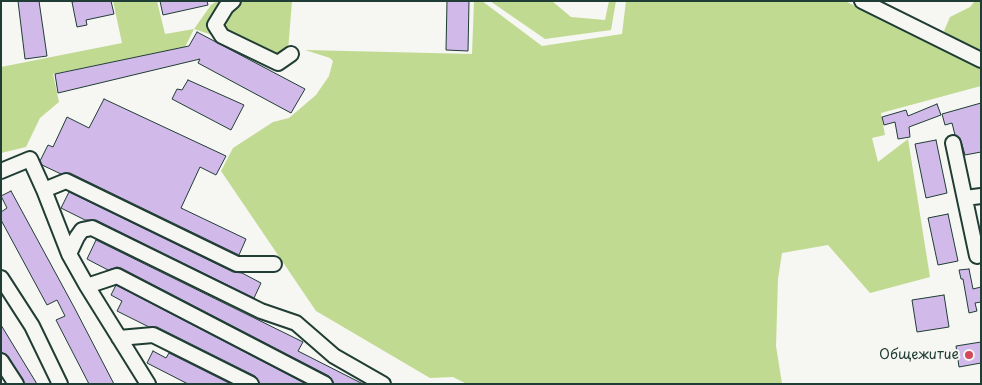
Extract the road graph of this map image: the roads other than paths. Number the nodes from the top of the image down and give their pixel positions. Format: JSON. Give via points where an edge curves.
{"nodes":[{"id":1,"x":233,"y":1,"type":"edge"},
{"id":2,"x":862,"y":1,"type":"edge"},
{"id":3,"x":291,"y":54,"type":"dead end"},
{"id":4,"x":981,"y":60,"type":"edge"},
{"id":5,"x":953,"y":143,"type":"dead end"},
{"id":6,"x":1,"y":171,"type":"edge"},
{"id":7,"x":44,"y":190,"type":"junction"},
{"id":8,"x":981,"y":196,"type":"edge"},
{"id":9,"x":964,"y":198,"type":"junction"},
{"id":10,"x":69,"y":254,"type":"junction"},
{"id":11,"x":977,"y":256,"type":"dead end"},
{"id":12,"x":274,"y":264,"type":"dead end"},
{"id":13,"x":1,"y":278,"type":"edge"},
{"id":14,"x":87,"y":286,"type":"junction"},
{"id":15,"x":119,"y":338,"type":"junction"},
{"id":16,"x":1,"y":361,"type":"edge"},
{"id":17,"x":16,"y":384,"type":"edge"},
{"id":18,"x":60,"y":384,"type":"edge"},
{"id":19,"x":148,"y":384,"type":"edge"},
{"id":20,"x":251,"y":384,"type":"edge"},
{"id":21,"x":325,"y":384,"type":"edge"},
{"id":22,"x":383,"y":384,"type":"edge"}],
"edges":[{"from":1,"to":3,"type":"street","via":[[215,25],[222,36],[278,63]]},
{"from":2,"to":4,"type":"street"},
{"from":5,"to":9,"type":"street"},
{"from":6,"to":7,"type":"street","via":[[30,159]]},
{"from":7,"to":10,"type":"street"},
{"from":7,"to":12,"type":"street","via":[[66,181],[237,264]]},
{"from":8,"to":9,"type":"street"},
{"from":9,"to":11,"type":"street"},
{"from":10,"to":14,"type":"street"},
{"from":10,"to":22,"type":"street","via":[[82,230],[92,228],[261,311],[296,323],[334,356]]},
{"from":13,"to":18,"type":"street","via":[[32,326]]},
{"from":14,"to":15,"type":"street"},
{"from":14,"to":21,"type":"street","via":[[118,276]]},
{"from":15,"to":19,"type":"street"},
{"from":15,"to":20,"type":"street","via":[[153,335]]},
{"from":16,"to":17,"type":"street"}]}
